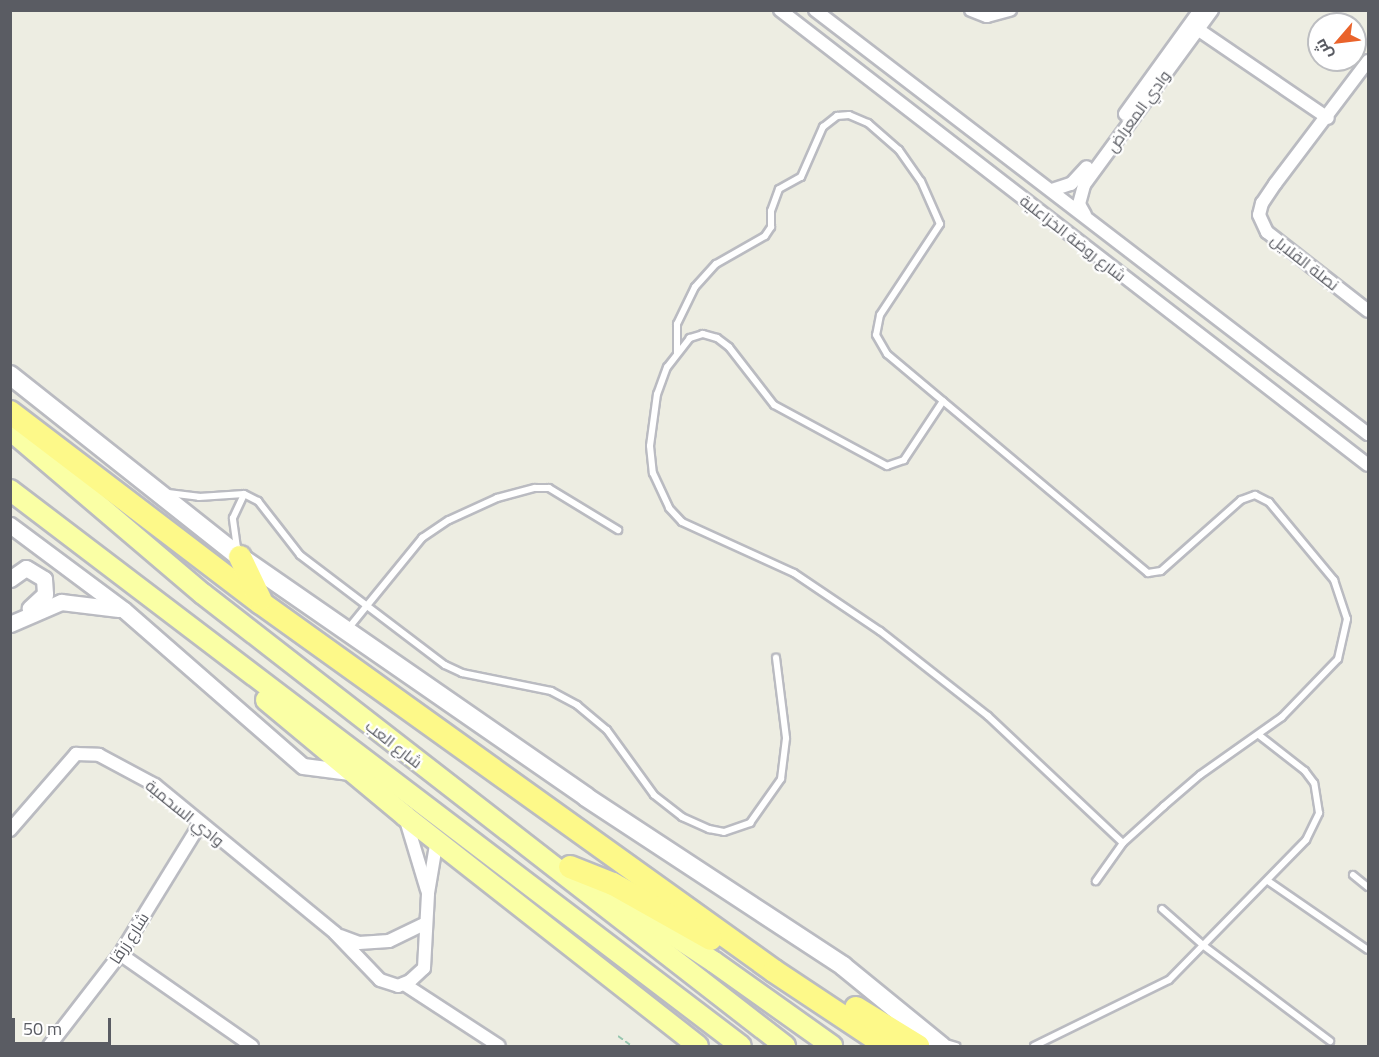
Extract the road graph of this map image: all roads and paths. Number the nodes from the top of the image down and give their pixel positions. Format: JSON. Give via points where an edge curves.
{"nodes":[{"id":1,"x":780,"y":10,"type":"edge"},
{"id":2,"x":815,"y":10,"type":"edge"},
{"id":3,"x":971,"y":10,"type":"edge"},
{"id":4,"x":1010,"y":10,"type":"edge"},
{"id":5,"x":1200,"y":10,"type":"edge"},
{"id":6,"x":1212,"y":10,"type":"edge"},
{"id":7,"x":1194,"y":27,"type":"junction"},
{"id":8,"x":1368,"y":61,"type":"edge"},
{"id":9,"x":1328,"y":118,"type":"junction"},
{"id":10,"x":1052,"y":190,"type":"junction"},
{"id":11,"x":1085,"y":216,"type":"junction"},
{"id":12,"x":1368,"y":311,"type":"edge"},
{"id":13,"x":677,"y":353,"type":"junction"},
{"id":14,"x":10,"y":375,"type":"edge"},
{"id":15,"x":943,"y":401,"type":"junction"},
{"id":16,"x":10,"y":412,"type":"edge"},
{"id":17,"x":10,"y":430,"type":"edge"},
{"id":18,"x":1368,"y":434,"type":"edge"},
{"id":19,"x":1368,"y":465,"type":"edge"},
{"id":20,"x":10,"y":490,"type":"edge"},
{"id":21,"x":159,"y":491,"type":"junction"},
{"id":22,"x":244,"y":494,"type":"junction"},
{"id":23,"x":10,"y":525,"type":"edge"},
{"id":24,"x":618,"y":530,"type":"dead end"},
{"id":25,"x":240,"y":557,"type":"junction"},
{"id":26,"x":10,"y":579,"type":"edge"},
{"id":27,"x":135,"y":586,"type":"junction"},
{"id":28,"x":261,"y":603,"type":"junction"},
{"id":29,"x":366,"y":606,"type":"junction"},
{"id":30,"x":124,"y":610,"type":"junction"},
{"id":31,"x":15,"y":621,"type":"edge"},
{"id":32,"x":346,"y":630,"type":"junction"},
{"id":33,"x":776,"y":658,"type":"dead end"},
{"id":34,"x":1260,"y":736,"type":"junction"},
{"id":35,"x":350,"y":772,"type":"junction"},
{"id":36,"x":405,"y":816,"type":"junction"},
{"id":37,"x":200,"y":824,"type":"junction"},
{"id":38,"x":10,"y":830,"type":"edge"},
{"id":39,"x":437,"y":839,"type":"junction"},
{"id":40,"x":1123,"y":843,"type":"junction"},
{"id":41,"x":526,"y":847,"type":"junction"},
{"id":42,"x":570,"y":867,"type":"junction"},
{"id":43,"x":1353,"y":875,"type":"dead end"},
{"id":44,"x":1096,"y":880,"type":"dead end"},
{"id":45,"x":1268,"y":880,"type":"junction"},
{"id":46,"x":1368,"y":886,"type":"edge"},
{"id":47,"x":428,"y":893,"type":"junction"},
{"id":48,"x":1162,"y":909,"type":"dead end"},
{"id":49,"x":426,"y":923,"type":"junction"},
{"id":50,"x":335,"y":933,"type":"junction"},
{"id":51,"x":735,"y":940,"type":"junction"},
{"id":52,"x":1204,"y":946,"type":"junction"},
{"id":53,"x":1368,"y":950,"type":"edge"},
{"id":54,"x":120,"y":954,"type":"junction"},
{"id":55,"x":774,"y":971,"type":"junction"},
{"id":56,"x":404,"y":984,"type":"junction"},
{"id":57,"x":618,"y":1036,"type":"dead end"},
{"id":58,"x":1330,"y":1041,"type":"dead end"},
{"id":59,"x":931,"y":1045,"type":"edge"},
{"id":60,"x":49,"y":1047,"type":"edge"},
{"id":61,"x":252,"y":1047,"type":"edge"},
{"id":62,"x":499,"y":1047,"type":"edge"},
{"id":63,"x":632,"y":1047,"type":"edge"},
{"id":64,"x":698,"y":1047,"type":"edge"},
{"id":65,"x":741,"y":1047,"type":"edge"},
{"id":66,"x":785,"y":1047,"type":"edge"},
{"id":67,"x":832,"y":1047,"type":"edge"},
{"id":68,"x":887,"y":1047,"type":"edge"},
{"id":69,"x":956,"y":1047,"type":"edge"},
{"id":70,"x":1034,"y":1047,"type":"edge"}],
"edges":[{"from":1,"to":19,"type":"street","name":"شارع روضة الخزاعلية"},
{"from":2,"to":10,"type":"street","name":"شارع روضة الخزاعلية"},
{"from":3,"to":4,"type":"street","via":[[987,16]]},
{"from":5,"to":7,"type":"street","name":"وادي المعراض"},
{"from":6,"to":7,"type":"street","name":"وادي المعراض"},
{"from":7,"to":9,"type":"street"},
{"from":7,"to":10,"type":"street","name":"وادي المعراض","via":[[1082,174],[1071,184]]},
{"from":7,"to":11,"type":"street","name":"وادي المعراض","via":[[1084,184],[1079,204]]},
{"from":8,"to":9,"type":"street","name":"نصلة القلايل"},
{"from":9,"to":12,"type":"street","name":"نصلة القلايل","via":[[1275,184],[1259,215],[1267,232]]},
{"from":10,"to":11,"type":"street","name":"شارع روضة الخزاعلية"},
{"from":11,"to":18,"type":"street","name":"شارع روضة الخزاعلية"},
{"from":13,"to":15,"type":"lane","via":[[690,338],[703,334],[717,338],[729,347],[774,405],[887,466],[904,460]]},
{"from":13,"to":15,"type":"lane","via":[[677,324],[694,287],[716,264],[765,236],[771,227],[771,211],[779,189],[801,177],[823,127],[837,116],[849,115],[868,123],[899,150],[921,181],[938,216],[938,231],[880,315],[876,335],[886,354]]},
{"from":13,"to":40,"type":"lane","via":[[657,394],[651,446],[653,473],[669,508],[682,522],[703,534],[794,573],[880,631],[988,716]]},
{"from":14,"to":21,"type":"main road"},
{"from":15,"to":34,"type":"lane","via":[[1148,573],[1161,571],[1247,496],[1269,502],[1334,580],[1347,619],[1338,659],[1299,702]]},
{"from":16,"to":28,"type":"highway"},
{"from":17,"to":41,"type":"main road","name":"شارع العب","via":[[203,594]]},
{"from":20,"to":27,"type":"main road","name":"شارع العب"},
{"from":21,"to":22,"type":"lane","via":[[199,497]]},
{"from":21,"to":25,"type":"main road"},
{"from":22,"to":25,"type":"lane","via":[[233,527]]},
{"from":22,"to":29,"type":"lane","via":[[264,506],[300,555]]},
{"from":23,"to":30,"type":"street"},
{"from":24,"to":29,"type":"lane","via":[[549,488],[521,491],[463,512],[429,534],[411,549]]},
{"from":25,"to":28,"type":"highway"},
{"from":25,"to":32,"type":"main road"},
{"from":26,"to":31,"type":"street","via":[[19,570],[33,569],[46,586],[41,600]]},
{"from":27,"to":35,"type":"main road"},
{"from":27,"to":65,"type":"main road","name":"شارع العب"},
{"from":28,"to":51,"type":"highway"},
{"from":29,"to":32,"type":"lane"},
{"from":29,"to":33,"type":"lane","via":[[456,671],[551,691],[577,705],[607,730],[640,778],[668,807],[695,825],[724,832],[750,823],[781,779],[786,738]]},
{"from":30,"to":31,"type":"street","via":[[61,602]]},
{"from":30,"to":35,"type":"street","via":[[303,766]]},
{"from":32,"to":59,"type":"main road","via":[[724,890],[833,959]]},
{"from":34,"to":40,"type":"lane","via":[[1200,775]]},
{"from":34,"to":45,"type":"lane","via":[[1305,771],[1318,798],[1314,827]]},
{"from":35,"to":36,"type":"main road"},
{"from":36,"to":39,"type":"main road"},
{"from":36,"to":47,"type":"street"},
{"from":37,"to":38,"type":"street","name":"وادي السحمية","via":[[155,785],[99,755],[87,753],[75,754]]},
{"from":37,"to":50,"type":"street","name":"وادي السحمية"},
{"from":37,"to":54,"type":"street","name":"شارع زرقا"},
{"from":39,"to":47,"type":"street"},
{"from":39,"to":64,"type":"main road"},
{"from":40,"to":44,"type":"lane"},
{"from":41,"to":42,"type":"main road"},
{"from":41,"to":66,"type":"main road","name":"شارع العب"},
{"from":42,"to":55,"type":"highway","via":[[613,884]]},
{"from":42,"to":67,"type":"main road","via":[[714,962]]},
{"from":43,"to":46,"type":"lane"},
{"from":45,"to":52,"type":"lane"},
{"from":45,"to":53,"type":"lane"},
{"from":47,"to":49,"type":"street"},
{"from":48,"to":52,"type":"lane"},
{"from":49,"to":50,"type":"street","name":"وادي السحمية","via":[[388,941],[359,943]]},
{"from":49,"to":56,"type":"street","via":[[424,968]]},
{"from":50,"to":56,"type":"street","name":"وادي السحمية","via":[[380,980]]},
{"from":51,"to":55,"type":"highway"},
{"from":51,"to":59,"type":"highway"},
{"from":52,"to":58,"type":"lane"},
{"from":52,"to":70,"type":"lane","via":[[1169,980]]},
{"from":54,"to":60,"type":"street","name":"شارع زرقا"},
{"from":54,"to":61,"type":"street"},
{"from":55,"to":68,"type":"highway"},
{"from":56,"to":62,"type":"street","name":"وادي السحمية"},
{"from":57,"to":63,"type":"path"},
{"from":59,"to":69,"type":"lane"}]}
